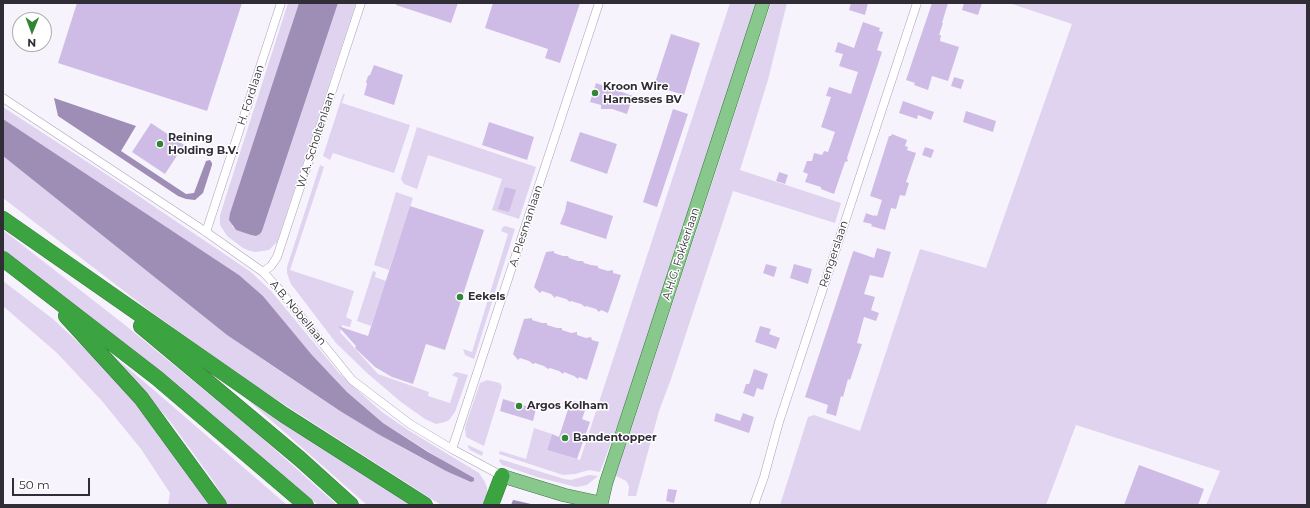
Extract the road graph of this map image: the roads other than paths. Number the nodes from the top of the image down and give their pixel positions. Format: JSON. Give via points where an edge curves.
{"nodes":[{"id":1,"x":281,"y":3,"type":"edge"},
{"id":2,"x":361,"y":3,"type":"edge"},
{"id":3,"x":599,"y":3,"type":"edge"},
{"id":4,"x":763,"y":3,"type":"edge"},
{"id":5,"x":917,"y":3,"type":"edge"},
{"id":6,"x":3,"y":98,"type":"edge"},
{"id":7,"x":3,"y":219,"type":"edge"},
{"id":8,"x":206,"y":232,"type":"junction"},
{"id":9,"x":3,"y":259,"type":"edge"},
{"id":10,"x":63,"y":262,"type":"junction"},
{"id":11,"x":263,"y":272,"type":"junction"},
{"id":12,"x":43,"y":290,"type":"junction"},
{"id":13,"x":452,"y":449,"type":"junction"},
{"id":14,"x":502,"y":476,"type":"junction"},
{"id":15,"x":601,"y":504,"type":"edge"},
{"id":16,"x":219,"y":505,"type":"edge"},
{"id":17,"x":306,"y":505,"type":"edge"},
{"id":18,"x":351,"y":505,"type":"edge"},
{"id":19,"x":425,"y":505,"type":"edge"},
{"id":20,"x":491,"y":505,"type":"edge"},
{"id":21,"x":754,"y":505,"type":"edge"}],
"edges":[{"from":1,"to":8,"type":"street","name":"H. Fordlaan"},
{"from":2,"to":11,"type":"street","name":"W.A. Scholtenlaan","via":[[277,257]]},
{"from":3,"to":13,"type":"street","name":"A. Plesmanlaan"},
{"from":4,"to":15,"type":"main road","name":"A.H.G. Fokkerlaan"},
{"from":5,"to":21,"type":"street","name":"Rengerslaan","via":[[781,414]]},
{"from":6,"to":8,"type":"street","name":"A.B. Nobellaan"},
{"from":7,"to":10,"type":"highway"},
{"from":8,"to":11,"type":"street","name":"A.B. Nobellaan"},
{"from":9,"to":12,"type":"highway"},
{"from":10,"to":18,"type":"highway","via":[[300,459]]},
{"from":10,"to":19,"type":"highway","via":[[284,415]]},
{"from":11,"to":13,"type":"street","name":"A.B. Nobellaan","via":[[352,380],[410,424]]},
{"from":12,"to":16,"type":"highway","via":[[141,398]]},
{"from":12,"to":17,"type":"highway","via":[[157,378]]},
{"from":13,"to":14,"type":"street","name":"A.B. Nobellaan"},
{"from":14,"to":15,"type":"main road","name":"A.B. Nobellaan"},
{"from":14,"to":20,"type":"highway"}]}
